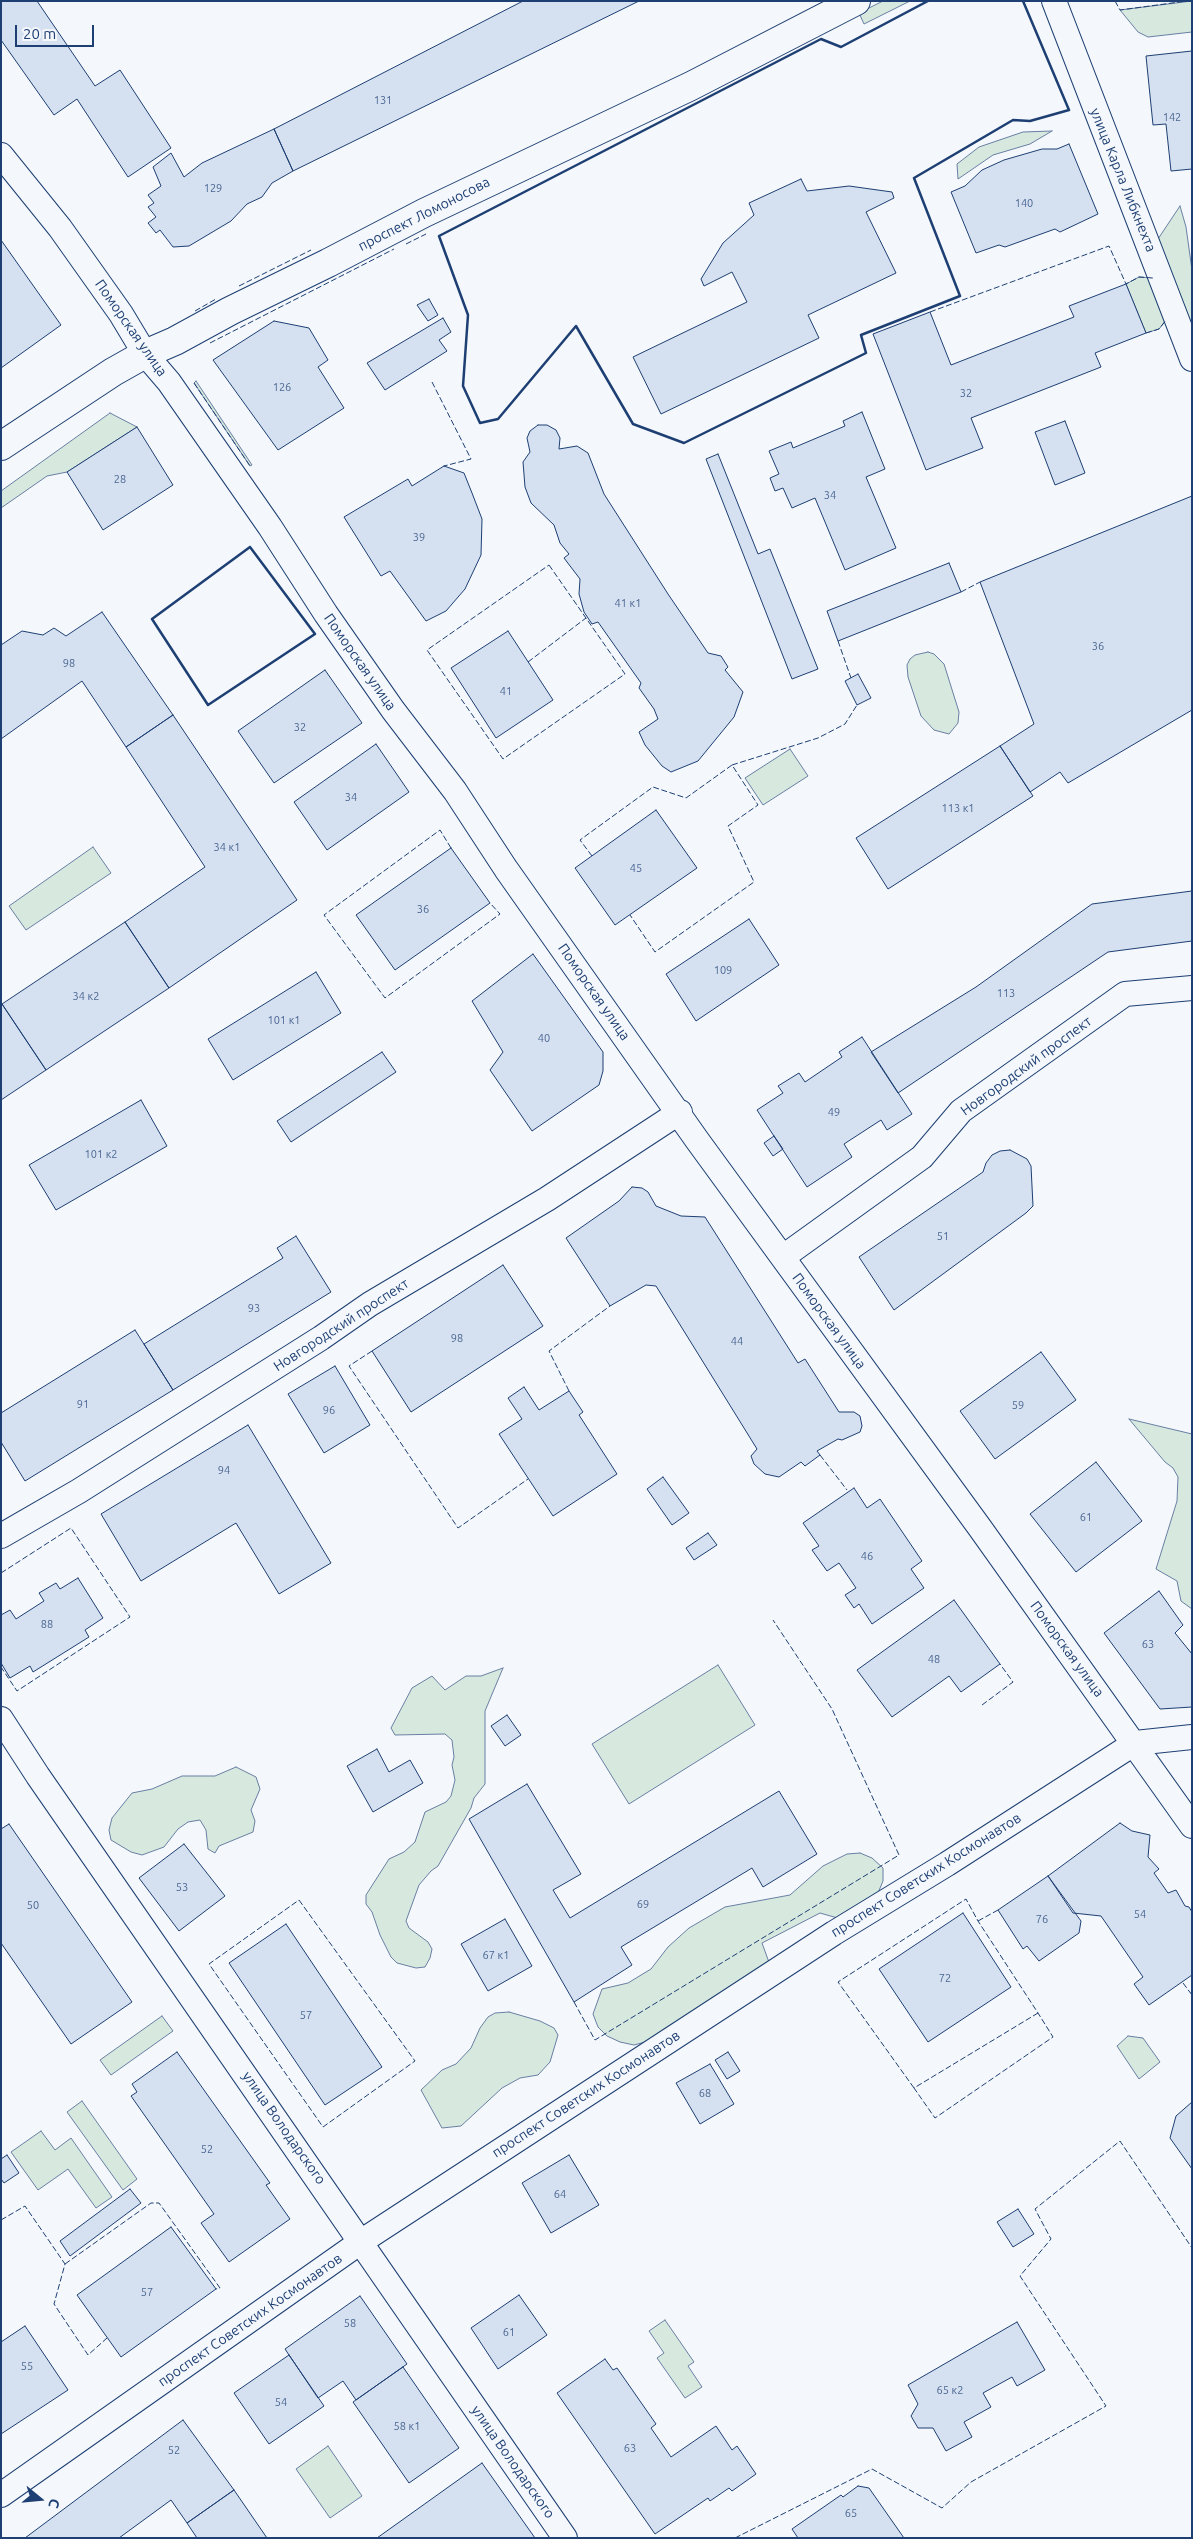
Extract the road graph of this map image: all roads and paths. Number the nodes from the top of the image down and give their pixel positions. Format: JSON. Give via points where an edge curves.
{"nodes":[{"id":1,"x":856,"y":1,"type":"edge"},
{"id":2,"x":1054,"y":1,"type":"edge"},
{"id":3,"x":1,"y":155,"type":"edge"},
{"id":4,"x":146,"y":354,"type":"junction"},
{"id":5,"x":1192,"y":359,"type":"edge"},
{"id":6,"x":1,"y":446,"type":"edge"},
{"id":7,"x":1192,"y":988,"type":"edge"},
{"id":8,"x":680,"y":1112,"type":"junction"},
{"id":9,"x":783,"y":1257,"type":"junction"},
{"id":10,"x":1,"y":1536,"type":"edge"},
{"id":11,"x":1,"y":1720,"type":"edge"},
{"id":12,"x":1192,"y":1736,"type":"edge"},
{"id":13,"x":1135,"y":1743,"type":"junction"},
{"id":14,"x":1192,"y":1826,"type":"edge"},
{"id":15,"x":362,"y":2241,"type":"junction"},
{"id":16,"x":1,"y":2496,"type":"edge"},
{"id":17,"x":565,"y":2538,"type":"edge"}],
"edges":[{"from":1,"to":4,"type":"main road","name":"проспект Ломоносова","via":[[691,86],[424,213]]},
{"from":2,"to":5,"type":"street","name":"улица Карла Либкнехта"},
{"from":3,"to":4,"type":"street","name":"Поморская улица","via":[[60,228]]},
{"from":4,"to":6,"type":"main road","name":"проспект Ломоносова"},
{"from":4,"to":8,"type":"street","name":"Поморская улица","via":[[270,527],[339,633]]},
{"from":7,"to":9,"type":"street","name":"Новгородский проспект","via":[[1125,994],[962,1111],[922,1157]]},
{"from":8,"to":9,"type":"street","name":"Поморская улица"},
{"from":8,"to":10,"type":"street","name":"Новгородский проспект","via":[[547,1199],[370,1304],[87,1486]]},
{"from":9,"to":13,"type":"street","name":"Поморская улица"},
{"from":11,"to":15,"type":"street","name":"улица Володарского"},
{"from":12,"to":13,"type":"street","name":"проспект Советских Космонавтов"},
{"from":13,"to":14,"type":"street","name":"Поморская улица"},
{"from":13,"to":15,"type":"street","name":"проспект Советских Космонавтов","via":[[834,1933]]},
{"from":15,"to":16,"type":"street","name":"проспект Советских Космонавтов"},
{"from":15,"to":17,"type":"street","name":"улица Володарского"}]}
